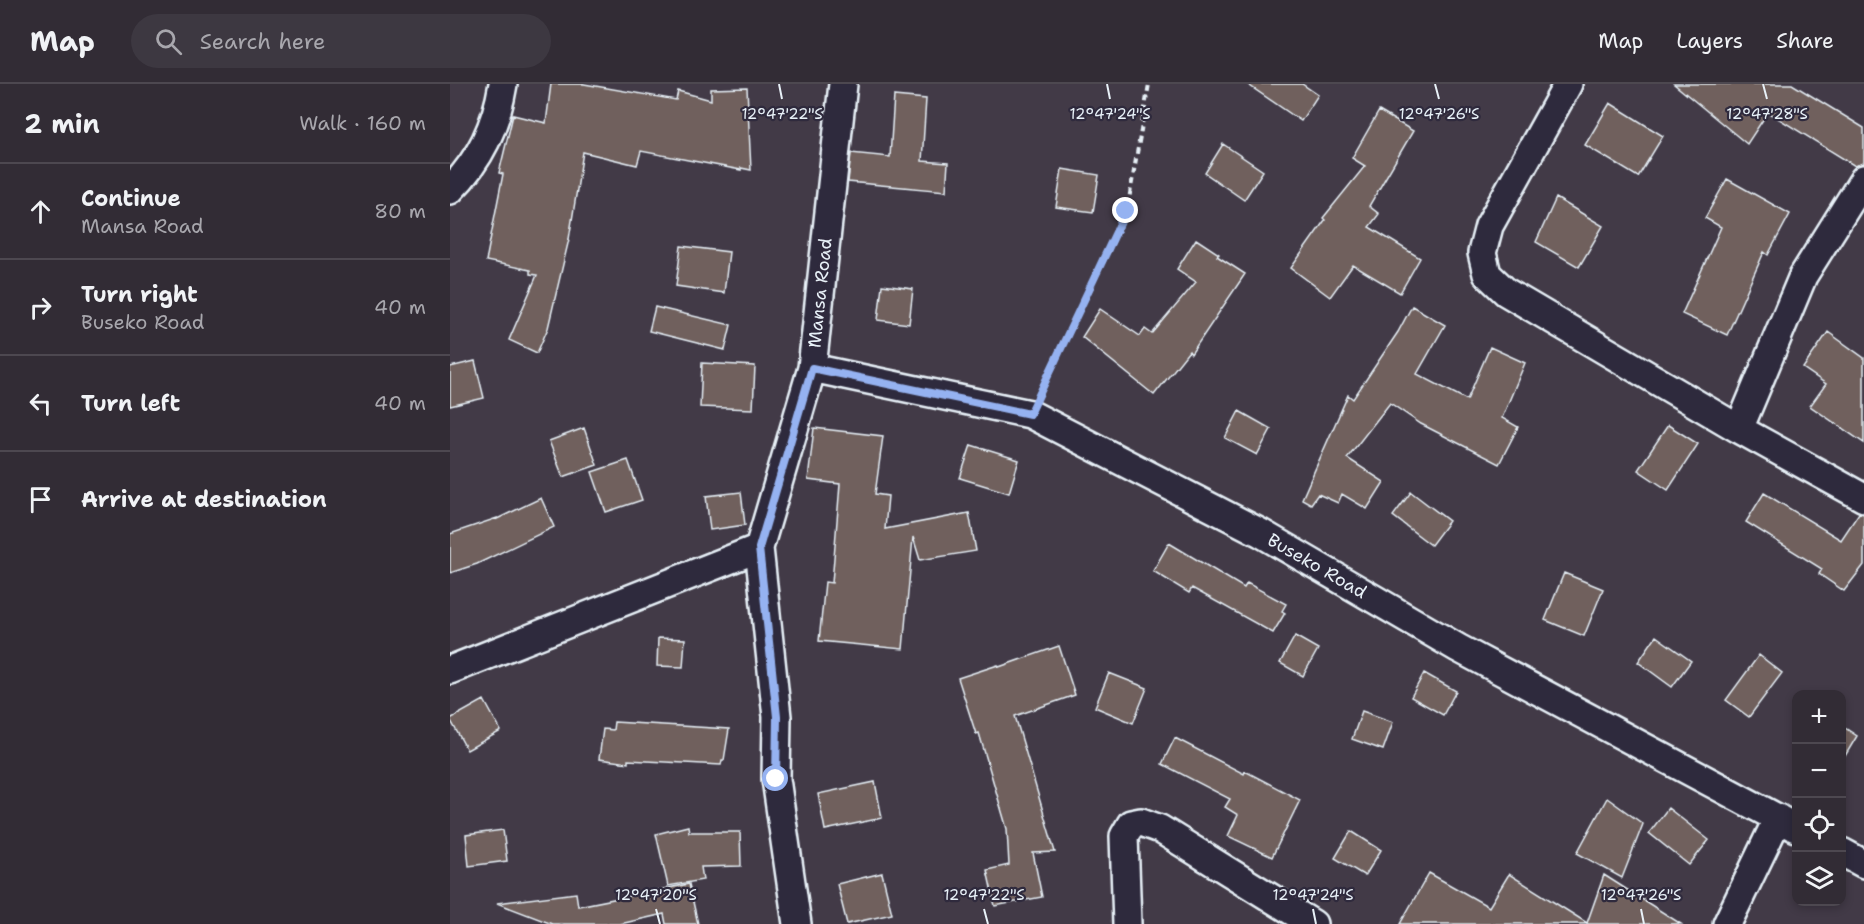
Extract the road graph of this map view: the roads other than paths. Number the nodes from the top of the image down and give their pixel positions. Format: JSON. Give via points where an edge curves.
{"nodes":[{"id":1,"x":503,"y":84,"type":"edge"},
{"id":2,"x":843,"y":84,"type":"edge"},
{"id":3,"x":1568,"y":84,"type":"edge"},
{"id":4,"x":1864,"y":178,"type":"edge"},
{"id":5,"x":450,"y":190,"type":"edge"},
{"id":6,"x":812,"y":368,"type":"junction"},
{"id":7,"x":1739,"y":429,"type":"junction"},
{"id":8,"x":1864,"y":498,"type":"edge"},
{"id":9,"x":759,"y":548,"type":"junction"},
{"id":10,"x":450,"y":670,"type":"edge"},
{"id":11,"x":1787,"y":823,"type":"edge"},
{"id":12,"x":1846,"y":854,"type":"edge"},
{"id":13,"x":1864,"y":864,"type":"edge"},
{"id":14,"x":797,"y":924,"type":"edge"},
{"id":15,"x":1127,"y":924,"type":"edge"},
{"id":16,"x":1313,"y":924,"type":"edge"},
{"id":17,"x":1727,"y":924,"type":"edge"}],
"edges":[{"from":1,"to":5,"type":"street","via":[[499,110],[482,152]]},
{"from":2,"to":6,"type":"street","name":"Mansa Road"},
{"from":3,"to":7,"type":"street","via":[[1489,226],[1482,254],[1487,274],[1506,292]]},
{"from":4,"to":7,"type":"street","via":[[1803,276]]},
{"from":6,"to":9,"type":"street","name":"Mansa Road"},
{"from":6,"to":11,"type":"street","name":"Buseko Road","via":[[1030,414],[1261,533],[1458,648]]},
{"from":7,"to":8,"type":"street"},
{"from":9,"to":10,"type":"street"},
{"from":9,"to":14,"type":"street","name":"Mansa Road","via":[[777,717],[776,779]]},
{"from":11,"to":17,"type":"street"},
{"from":12,"to":13,"type":"street"},
{"from":15,"to":16,"type":"street","via":[[1124,836],[1131,824],[1141,822]]}]}
